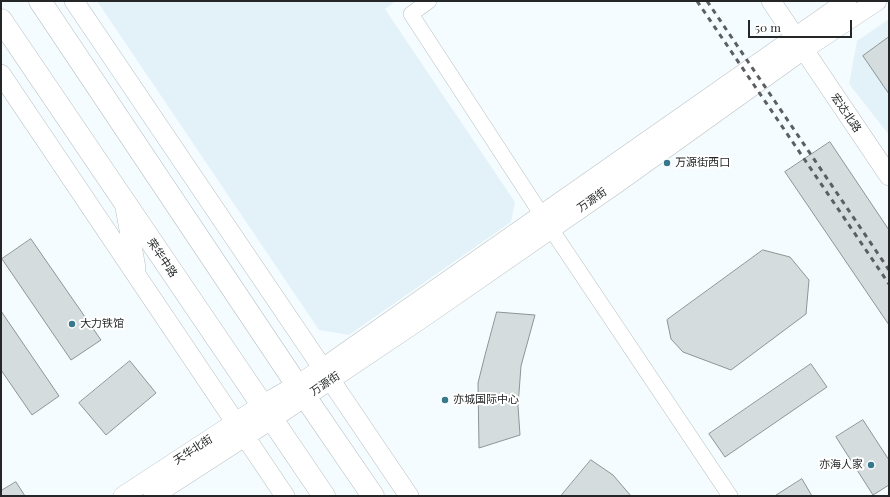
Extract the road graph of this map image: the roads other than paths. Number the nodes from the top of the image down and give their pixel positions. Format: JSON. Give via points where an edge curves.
{"nodes":[{"id":1,"x":40,"y":1,"type":"edge"},
{"id":2,"x":74,"y":1,"type":"edge"},
{"id":3,"x":429,"y":1,"type":"edge"},
{"id":4,"x":771,"y":1,"type":"edge"},
{"id":5,"x":847,"y":1,"type":"edge"},
{"id":6,"x":877,"y":1,"type":"edge"},
{"id":7,"x":1,"y":20,"type":"edge"},
{"id":8,"x":799,"y":43,"type":"junction"},
{"id":9,"x":1,"y":74,"type":"edge"},
{"id":10,"x":889,"y":176,"type":"edge"},
{"id":11,"x":124,"y":201,"type":"junction"},
{"id":12,"x":546,"y":222,"type":"junction"},
{"id":13,"x":137,"y":276,"type":"junction"},
{"id":14,"x":326,"y":374,"type":"junction"},
{"id":15,"x":301,"y":391,"type":"junction"},
{"id":16,"x":267,"y":412,"type":"junction"},
{"id":17,"x":241,"y":429,"type":"junction"},
{"id":18,"x":123,"y":496,"type":"edge"},
{"id":19,"x":153,"y":496,"type":"edge"},
{"id":20,"x":285,"y":496,"type":"edge"},
{"id":21,"x":324,"y":496,"type":"edge"},
{"id":22,"x":373,"y":496,"type":"edge"},
{"id":23,"x":409,"y":496,"type":"edge"},
{"id":24,"x":730,"y":496,"type":"edge"}],
"edges":[{"from":1,"to":15,"type":"main road"},
{"from":2,"to":14,"type":"street"},
{"from":3,"to":12,"type":"street","via":[[411,14]]},
{"from":4,"to":8,"type":"street","name":"宏达北路"},
{"from":5,"to":8,"type":"street","name":"万源街"},
{"from":6,"to":8,"type":"street","name":"万源街"},
{"from":7,"to":11,"type":"main road","name":"荣华中路"},
{"from":8,"to":10,"type":"street","name":"宏达北路"},
{"from":8,"to":12,"type":"street","name":"万源街"},
{"from":9,"to":13,"type":"street"},
{"from":11,"to":13,"type":"street"},
{"from":11,"to":16,"type":"main road","name":"荣华中路"},
{"from":12,"to":14,"type":"street","name":"万源街"},
{"from":12,"to":24,"type":"street"},
{"from":13,"to":17,"type":"street"},
{"from":14,"to":15,"type":"street","name":"万源街"},
{"from":14,"to":23,"type":"street"},
{"from":15,"to":16,"type":"street","name":"万源街"},
{"from":15,"to":22,"type":"main road"},
{"from":16,"to":17,"type":"street","name":"天华北街"},
{"from":16,"to":21,"type":"main road","name":"荣华中路"},
{"from":17,"to":18,"type":"street","name":"天华北街"},
{"from":17,"to":19,"type":"street","name":"天华北街"},
{"from":17,"to":20,"type":"street"}]}
